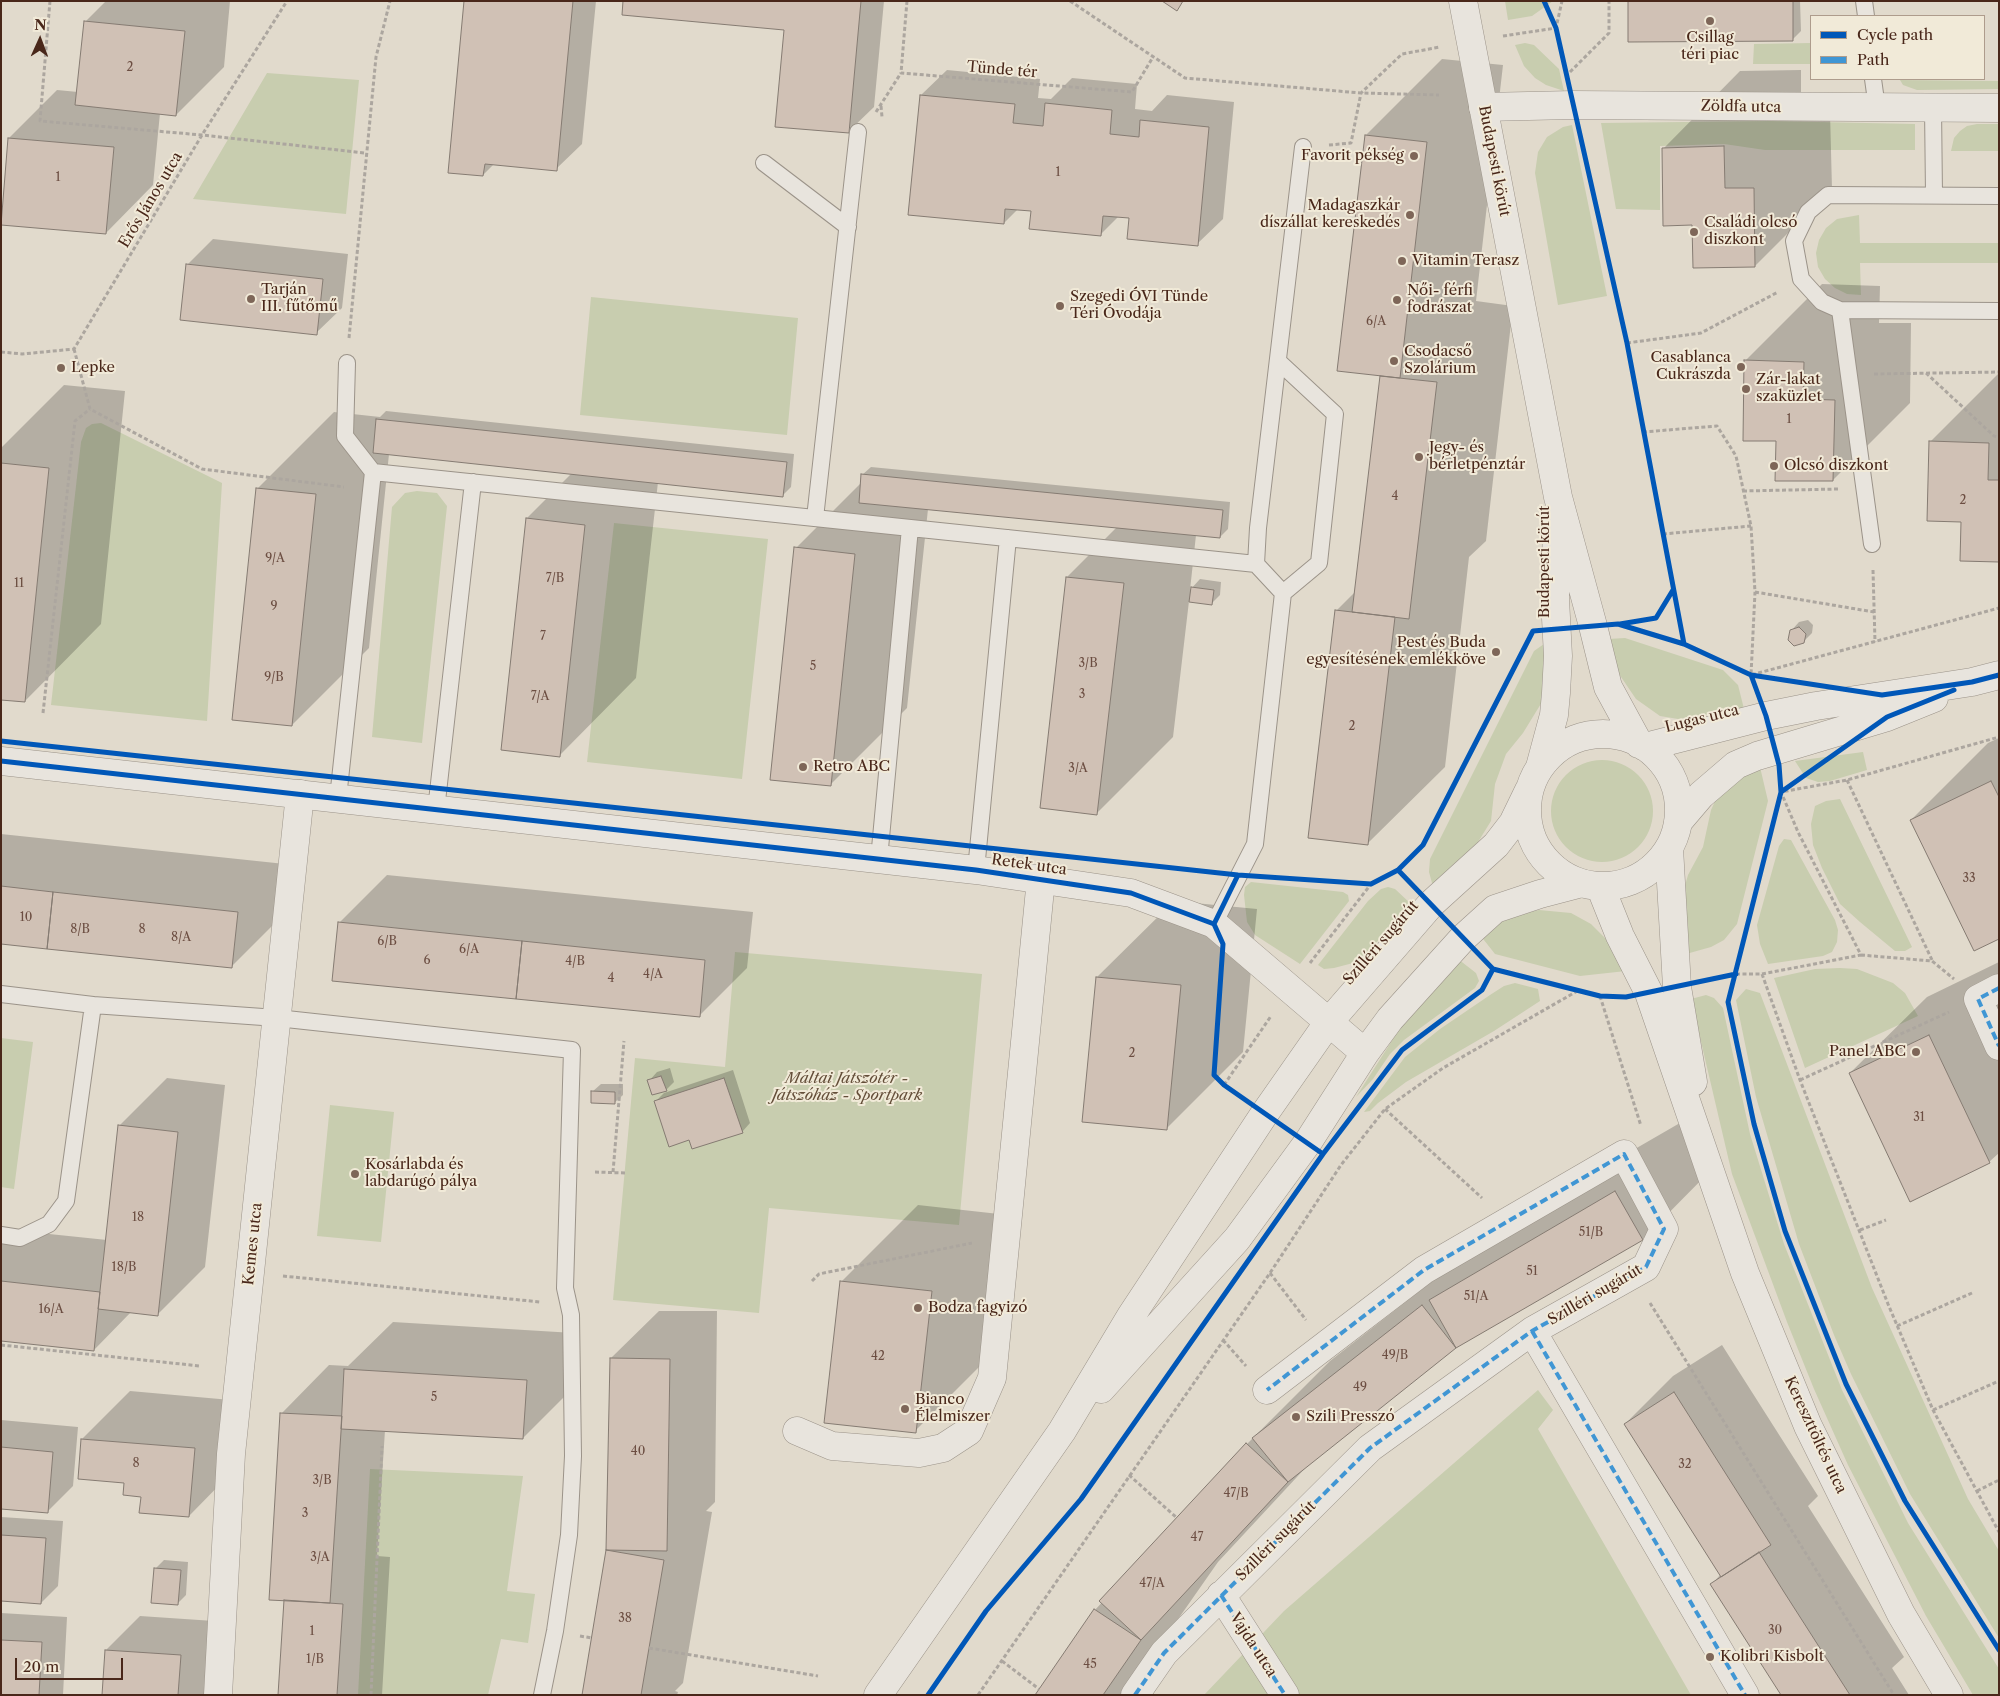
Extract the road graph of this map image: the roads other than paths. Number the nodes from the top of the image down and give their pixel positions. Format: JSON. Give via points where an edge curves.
{"nodes":[{"id":1,"x":1463,"y":1,"type":"edge"},
{"id":2,"x":1864,"y":1,"type":"edge"},
{"id":3,"x":1866,"y":15,"type":"edge"},
{"id":4,"x":1874,"y":80,"type":"edge"},
{"id":5,"x":1483,"y":107,"type":"junction"},
{"id":6,"x":1933,"y":107,"type":"junction"},
{"id":7,"x":1877,"y":108,"type":"junction"},
{"id":8,"x":1999,"y":108,"type":"edge"},
{"id":9,"x":858,"y":132,"type":"road end"},
{"id":10,"x":1303,"y":147,"type":"road end"},
{"id":11,"x":764,"y":163,"type":"dead end"},
{"id":12,"x":1934,"y":195,"type":"junction"},
{"id":13,"x":1999,"y":196,"type":"edge"},
{"id":14,"x":848,"y":227,"type":"junction"},
{"id":15,"x":1840,"y":310,"type":"junction"},
{"id":16,"x":1999,"y":311,"type":"edge"},
{"id":17,"x":347,"y":362,"type":"road end"},
{"id":18,"x":1279,"y":362,"type":"junction"},
{"id":19,"x":373,"y":472,"type":"junction"},
{"id":20,"x":473,"y":482,"type":"junction"},
{"id":21,"x":1558,"y":497,"type":"junction"},
{"id":22,"x":815,"y":518,"type":"junction"},
{"id":23,"x":910,"y":528,"type":"junction"},
{"id":24,"x":1008,"y":538,"type":"junction"},
{"id":25,"x":1872,"y":544,"type":"road end"},
{"id":26,"x":1256,"y":564,"type":"junction"},
{"id":27,"x":1283,"y":593,"type":"junction"},
{"id":28,"x":1999,"y":675,"type":"edge"},
{"id":29,"x":1972,"y":682,"type":"junction"},
{"id":30,"x":1642,"y":746,"type":"junction"},
{"id":31,"x":1,"y":761,"type":"edge"},
{"id":32,"x":1534,"y":779,"type":"junction"},
{"id":33,"x":300,"y":794,"type":"junction"},
{"id":34,"x":338,"y":798,"type":"junction"},
{"id":35,"x":436,"y":810,"type":"junction"},
{"id":36,"x":1678,"y":822,"type":"junction"},
{"id":37,"x":1669,"y":848,"type":"junction"},
{"id":38,"x":879,"y":859,"type":"junction"},
{"id":39,"x":976,"y":870,"type":"junction"},
{"id":40,"x":1041,"y":879,"type":"junction"},
{"id":41,"x":1591,"y":885,"type":"junction"},
{"id":42,"x":1214,"y":924,"type":"junction"},
{"id":43,"x":1,"y":994,"type":"edge"},
{"id":44,"x":1989,"y":994,"type":"edge"},
{"id":45,"x":93,"y":1005,"type":"junction"},
{"id":46,"x":277,"y":1018,"type":"junction"},
{"id":47,"x":1328,"y":1023,"type":"junction"},
{"id":48,"x":1999,"y":1046,"type":"edge"},
{"id":49,"x":1365,"y":1053,"type":"junction"},
{"id":50,"x":1708,"y":1162,"type":"junction"},
{"id":51,"x":1,"y":1235,"type":"edge"},
{"id":52,"x":1532,"y":1331,"type":"junction"},
{"id":53,"x":1267,"y":1390,"type":"dead end"},
{"id":54,"x":797,"y":1431,"type":"dead end"},
{"id":55,"x":1062,"y":1431,"type":"junction"},
{"id":56,"x":1221,"y":1595,"type":"junction"},
{"id":57,"x":218,"y":1695,"type":"edge"},
{"id":58,"x":542,"y":1695,"type":"edge"},
{"id":59,"x":878,"y":1695,"type":"edge"},
{"id":60,"x":1136,"y":1695,"type":"edge"},
{"id":61,"x":1285,"y":1695,"type":"edge"},
{"id":62,"x":1745,"y":1695,"type":"edge"},
{"id":63,"x":1949,"y":1695,"type":"edge"}],
"edges":[{"from":1,"to":5,"type":"street","name":"Budapesti körút"},
{"from":2,"to":3,"type":"lane"},
{"from":4,"to":7,"type":"lane"},
{"from":5,"to":7,"type":"street","name":"Zöldfa utca"},
{"from":5,"to":21,"type":"street","name":"Budapesti körút"},
{"from":6,"to":7,"type":"street","name":"Zöldfa utca"},
{"from":6,"to":8,"type":"street","name":"Zöldfa utca"},
{"from":6,"to":12,"type":"lane"},
{"from":9,"to":14,"type":"lane"},
{"from":10,"to":18,"type":"lane"},
{"from":11,"to":14,"type":"lane"},
{"from":12,"to":13,"type":"lane"},
{"from":12,"to":15,"type":"lane","via":[[1828,195],[1808,212],[1794,241],[1801,279],[1822,302]]},
{"from":14,"to":22,"type":"lane"},
{"from":15,"to":16,"type":"lane"},
{"from":15,"to":25,"type":"lane"},
{"from":17,"to":19,"type":"lane","via":[[345,436]]},
{"from":18,"to":26,"type":"lane"},
{"from":18,"to":27,"type":"lane","via":[[1335,414],[1319,563]]},
{"from":19,"to":20,"type":"lane"},
{"from":19,"to":34,"type":"lane"},
{"from":20,"to":22,"type":"lane"},
{"from":20,"to":35,"type":"lane"},
{"from":21,"to":30,"type":"street","name":"Budapesti körút","via":[[1608,687]]},
{"from":21,"to":32,"type":"street","name":"Budapesti körút","via":[[1556,693],[1554,715]]},
{"from":22,"to":23,"type":"lane"},
{"from":23,"to":24,"type":"lane"},
{"from":23,"to":38,"type":"lane"},
{"from":24,"to":26,"type":"lane"},
{"from":24,"to":39,"type":"lane"},
{"from":26,"to":27,"type":"lane"},
{"from":27,"to":42,"type":"lane","via":[[1255,844]]},
{"from":28,"to":29,"type":"street","name":"Lugas utca"},
{"from":29,"to":30,"type":"street","name":"Lugas utca","via":[[1766,716]]},
{"from":29,"to":36,"type":"street","name":"Lugas utca","via":[[1887,717],[1736,765],[1701,795]]},
{"from":30,"to":32,"type":"street","via":[[1615,735],[1581,737],[1551,754]]},
{"from":30,"to":36,"type":"street","via":[[1662,763],[1673,781],[1679,802]]},
{"from":31,"to":33,"type":"street","name":"Retek utca"},
{"from":32,"to":41,"type":"street","via":[[1526,813],[1531,836],[1543,857],[1560,873]]},
{"from":32,"to":47,"type":"street","name":"Szilléri sugárút","via":[[1513,823],[1496,846],[1431,904]]},
{"from":33,"to":34,"type":"street","name":"Retek utca"},
{"from":33,"to":46,"type":"street","name":"Kemes utca"},
{"from":34,"to":35,"type":"street","name":"Retek utca"},
{"from":35,"to":38,"type":"street","name":"Retek utca"},
{"from":36,"to":37,"type":"street"},
{"from":37,"to":41,"type":"street","via":[[1656,865],[1640,877],[1620,884]]},
{"from":37,"to":50,"type":"street","name":"Kereszttöltés utca","via":[[1677,987]]},
{"from":38,"to":39,"type":"street","name":"Retek utca"},
{"from":39,"to":40,"type":"street","name":"Retek utca"},
{"from":40,"to":42,"type":"street","name":"Retek utca","via":[[1130,892]]},
{"from":40,"to":54,"type":"street","via":[[992,1378],[969,1431],[943,1448],[919,1453],[832,1446]]},
{"from":41,"to":49,"type":"street","name":"Szilléri sugárút","via":[[1540,894],[1495,909],[1463,938],[1390,1019]]},
{"from":41,"to":50,"type":"street","name":"Kereszttöltés utca","via":[[1649,993]]},
{"from":42,"to":47,"type":"street","name":"Retek utca"},
{"from":43,"to":45,"type":"lane"},
{"from":44,"to":48,"type":"street"},
{"from":45,"to":46,"type":"lane"},
{"from":45,"to":51,"type":"lane","via":[[66,1201],[49,1224],[20,1238]]},
{"from":46,"to":57,"type":"street","name":"Kemes utca","via":[[231,1454]]},
{"from":46,"to":58,"type":"lane","via":[[572,1050],[565,1288],[570,1310],[573,1456],[569,1535]]},
{"from":47,"to":49,"type":"street","name":"Retek utca"},
{"from":47,"to":55,"type":"street","name":"Szilléri sugárút","via":[[1131,1316]]},
{"from":49,"to":55,"type":"street","name":"Szilléri sugárút","via":[[1308,1142],[1237,1239]]},
{"from":50,"to":63,"type":"street","name":"Kereszttöltés utca","via":[[1745,1273],[1808,1426],[1901,1614]]},
{"from":52,"to":53,"type":"street","name":"Szilléri sugárút","via":[[1646,1267],[1664,1230],[1624,1154],[1424,1270]]},
{"from":52,"to":56,"type":"street","name":"Szilléri sugárút","via":[[1370,1448]]},
{"from":52,"to":62,"type":"street"},
{"from":55,"to":59,"type":"street","name":"Szilléri sugárút"},
{"from":56,"to":60,"type":"street","name":"Szilléri sugárút","via":[[1164,1653]]},
{"from":56,"to":61,"type":"street","name":"Vajda utca"}]}
